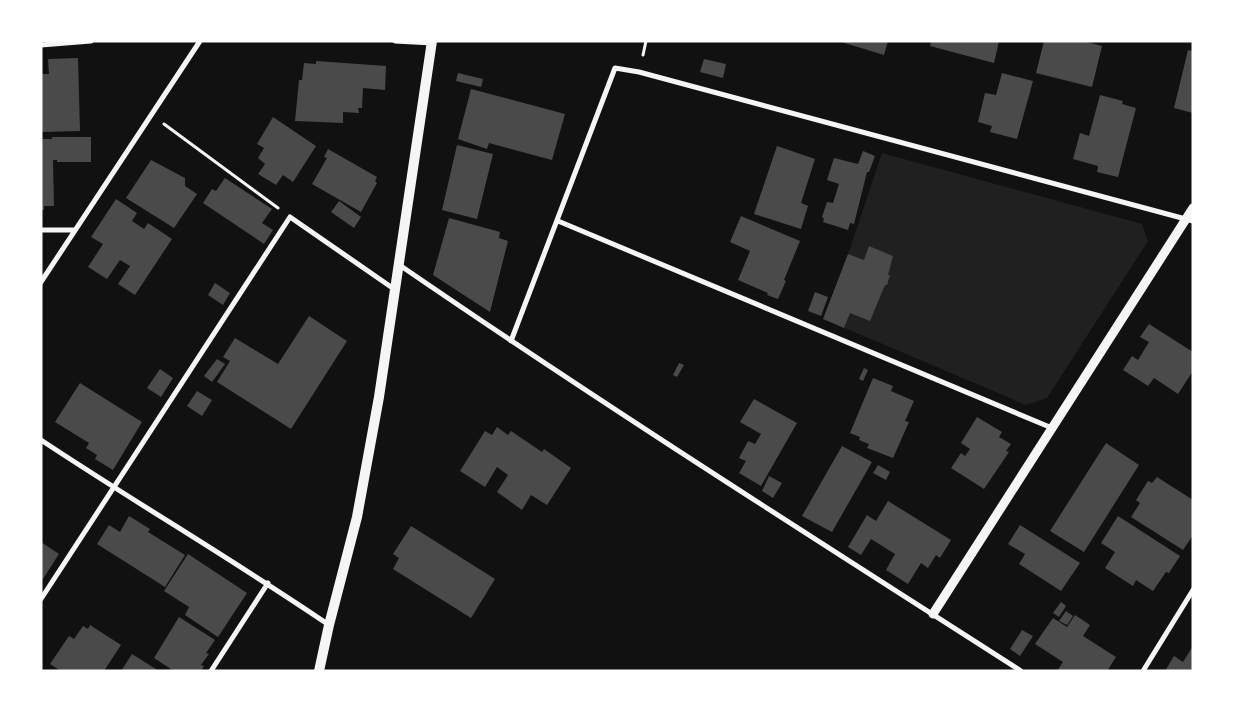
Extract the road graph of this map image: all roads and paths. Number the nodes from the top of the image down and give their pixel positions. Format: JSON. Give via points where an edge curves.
{"nodes":[{"id":1,"x":91,"y":41,"type":"edge"},
{"id":2,"x":200,"y":41,"type":"edge"},
{"id":3,"x":395,"y":41,"type":"edge"},
{"id":4,"x":432,"y":42,"type":"edge"},
{"id":5,"x":41,"y":45,"type":"edge"},
{"id":6,"x":152,"y":115,"type":"junction"},
{"id":7,"x":1193,"y":208,"type":"edge"},
{"id":8,"x":290,"y":217,"type":"junction"},
{"id":9,"x":1189,"y":220,"type":"edge"},
{"id":10,"x":558,"y":221,"type":"junction"},
{"id":11,"x":41,"y":230,"type":"edge"},
{"id":12,"x":74,"y":230,"type":"junction"},
{"id":13,"x":398,"y":264,"type":"junction"},
{"id":14,"x":41,"y":282,"type":"edge"},
{"id":15,"x":394,"y":289,"type":"junction"},
{"id":16,"x":511,"y":341,"type":"junction"},
{"id":17,"x":1052,"y":428,"type":"junction"},
{"id":18,"x":41,"y":440,"type":"edge"},
{"id":19,"x":114,"y":488,"type":"junction"},
{"id":20,"x":268,"y":584,"type":"junction"},
{"id":21,"x":1193,"y":590,"type":"edge"},
{"id":22,"x":41,"y":599,"type":"edge"},
{"id":23,"x":933,"y":614,"type":"junction"},
{"id":24,"x":329,"y":625,"type":"junction"},
{"id":25,"x":211,"y":671,"type":"edge"},
{"id":26,"x":319,"y":671,"type":"edge"},
{"id":27,"x":1021,"y":671,"type":"edge"},
{"id":28,"x":1143,"y":671,"type":"edge"}],
"edges":[{"from":1,"to":5,"type":"street"},
{"from":2,"to":6,"type":"street"},
{"from":3,"to":4,"type":"street"},
{"from":4,"to":13,"type":"main road"},
{"from":6,"to":8,"type":"path"},
{"from":6,"to":12,"type":"street"},
{"from":7,"to":9,"type":"street"},
{"from":8,"to":15,"type":"street"},
{"from":8,"to":19,"type":"street"},
{"from":9,"to":10,"type":"street","via":[[615,68]]},
{"from":9,"to":17,"type":"street"},
{"from":10,"to":16,"type":"street"},
{"from":10,"to":17,"type":"street"},
{"from":11,"to":12,"type":"street"},
{"from":12,"to":14,"type":"street"},
{"from":13,"to":15,"type":"main road"},
{"from":13,"to":16,"type":"street"},
{"from":15,"to":24,"type":"main road","via":[[357,517]]},
{"from":16,"to":23,"type":"street","via":[[780,518]]},
{"from":17,"to":23,"type":"street"},
{"from":18,"to":19,"type":"street"},
{"from":19,"to":20,"type":"street"},
{"from":19,"to":22,"type":"street"},
{"from":20,"to":24,"type":"street"},
{"from":20,"to":25,"type":"street"},
{"from":21,"to":28,"type":"street"},
{"from":23,"to":27,"type":"street"},
{"from":24,"to":26,"type":"main road"}]}
